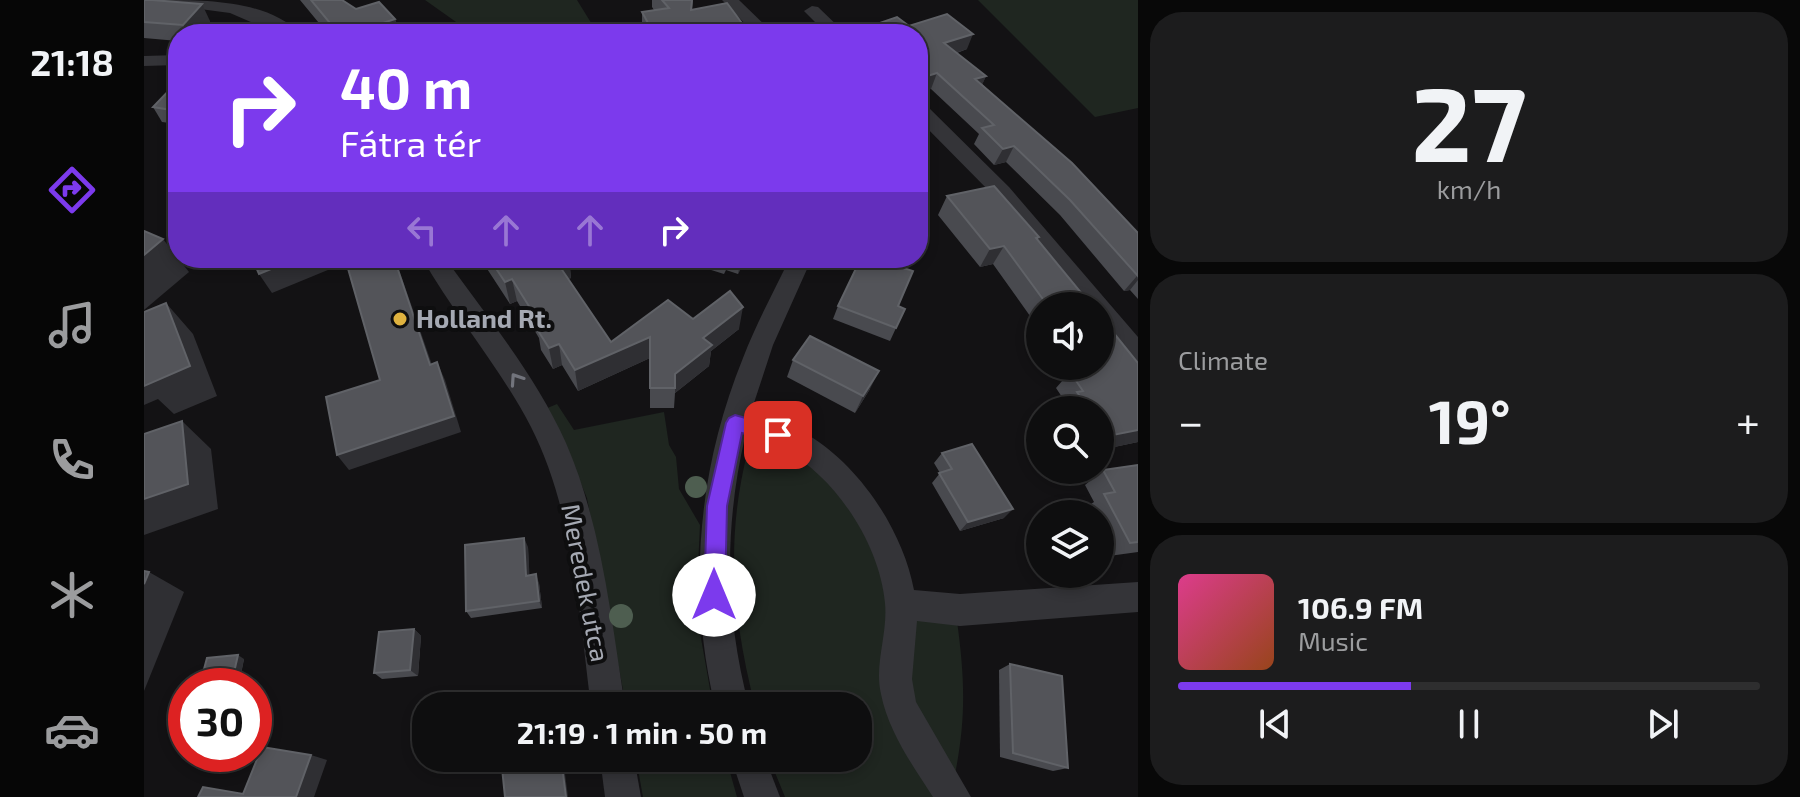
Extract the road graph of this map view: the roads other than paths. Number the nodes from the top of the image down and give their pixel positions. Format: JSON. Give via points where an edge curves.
{"nodes":[{"id":1,"x":170,"y":0,"type":"edge"},
{"id":2,"x":730,"y":0,"type":"edge"},
{"id":3,"x":812,"y":11,"type":"dead end"},
{"id":4,"x":272,"y":24,"type":"edge"},
{"id":5,"x":755,"y":24,"type":"edge"},
{"id":6,"x":826,"y":24,"type":"edge"},
{"id":7,"x":168,"y":60,"type":"edge"},
{"id":8,"x":144,"y":61,"type":"edge"},
{"id":9,"x":928,"y":118,"type":"edge"},
{"id":10,"x":440,"y":268,"type":"edge"},
{"id":11,"x":796,"y":268,"type":"edge"},
{"id":12,"x":1138,"y":354,"type":"edge"},
{"id":13,"x":735,"y":423,"type":"junction"},
{"id":14,"x":1138,"y":597,"type":"edge"},
{"id":15,"x":901,"y":604,"type":"junction"},
{"id":16,"x":606,"y":692,"type":"edge"},
{"id":17,"x":729,"y":692,"type":"edge"},
{"id":18,"x":619,"y":772,"type":"edge"},
{"id":19,"x":753,"y":772,"type":"edge"},
{"id":20,"x":623,"y":797,"type":"edge"},
{"id":21,"x":762,"y":797,"type":"edge"},
{"id":22,"x":953,"y":797,"type":"edge"}],
"edges":[{"from":1,"to":4,"type":"street","via":[[227,6]]},
{"from":2,"to":5,"type":"street"},
{"from":3,"to":6,"type":"street"},
{"from":7,"to":8,"type":"street"},
{"from":9,"to":12,"type":"street","via":[[1002,192]]},
{"from":16,"to":10,"type":"street","name":"Meredek utca","one_way":true,"via":[[580,532],[554,447],[536,409]]},
{"from":11,"to":13,"type":"street","via":[[749,372]]},
{"from":13,"to":15,"type":"street","via":[[798,443],[856,498],[876,528]]},
{"from":13,"to":17,"type":"street","via":[[717,506],[713,573],[717,640]]},
{"from":14,"to":15,"type":"street","via":[[960,610]]},
{"from":15,"to":22,"type":"street","via":[[896,691],[915,735]]},
{"from":18,"to":20,"type":"street"},
{"from":19,"to":21,"type":"street"}]}
